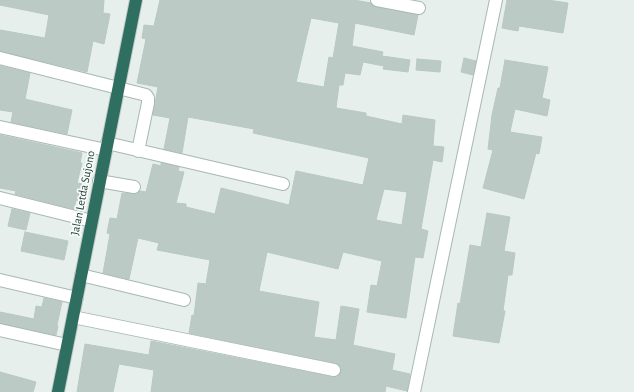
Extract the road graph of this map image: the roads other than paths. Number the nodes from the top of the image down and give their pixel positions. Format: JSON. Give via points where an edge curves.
{"nodes":[{"id":1,"x":136,"y":0,"type":"edge"},
{"id":2,"x":377,"y":0,"type":"edge"},
{"id":3,"x":496,"y":0,"type":"edge"},
{"id":4,"x":419,"y":8,"type":"dead end"},
{"id":5,"x":0,"y":58,"type":"edge"},
{"id":6,"x":118,"y":87,"type":"junction"},
{"id":7,"x":0,"y":126,"type":"edge"},
{"id":8,"x":106,"y":147,"type":"junction"},
{"id":9,"x":138,"y":151,"type":"junction"},
{"id":10,"x":99,"y":181,"type":"junction"},
{"id":11,"x":284,"y":184,"type":"dead end"},
{"id":12,"x":134,"y":187,"type":"dead end"},
{"id":13,"x":0,"y":198,"type":"edge"},
{"id":14,"x":92,"y":221,"type":"junction"},
{"id":15,"x":81,"y":275,"type":"junction"},
{"id":16,"x":0,"y":280,"type":"edge"},
{"id":17,"x":77,"y":298,"type":"junction"},
{"id":18,"x":184,"y":300,"type":"dead end"},
{"id":19,"x":73,"y":317,"type":"junction"},
{"id":20,"x":0,"y":330,"type":"edge"},
{"id":21,"x":67,"y":345,"type":"junction"},
{"id":22,"x":334,"y":370,"type":"dead end"},
{"id":23,"x":58,"y":392,"type":"edge"},
{"id":24,"x":414,"y":392,"type":"edge"}],
"edges":[{"from":1,"to":6,"type":"highway","name":"Jalan Letda Sujono"},
{"from":2,"to":4,"type":"street"},
{"from":3,"to":24,"type":"street"},
{"from":5,"to":6,"type":"street"},
{"from":6,"to":8,"type":"highway","name":"Jalan Letda Sujono"},
{"from":6,"to":9,"type":"street","via":[[144,94],[148,98]]},
{"from":7,"to":8,"type":"street"},
{"from":8,"to":9,"type":"street"},
{"from":8,"to":10,"type":"highway","name":"Jalan Letda Sujono"},
{"from":9,"to":11,"type":"street"},
{"from":10,"to":12,"type":"street"},
{"from":10,"to":14,"type":"highway","name":"Jalan Letda Sujono"},
{"from":13,"to":14,"type":"street"},
{"from":14,"to":15,"type":"highway","name":"Jalan Letda Sujono"},
{"from":15,"to":17,"type":"highway","name":"Jalan Letda Sujono"},
{"from":15,"to":18,"type":"street"},
{"from":16,"to":17,"type":"street"},
{"from":17,"to":19,"type":"highway","name":"Jalan Letda Sujono"},
{"from":19,"to":21,"type":"highway","name":"Jalan Letda Sujono"},
{"from":19,"to":22,"type":"street"},
{"from":20,"to":21,"type":"street"},
{"from":21,"to":23,"type":"highway","name":"Jalan Letda Sujono"}]}
